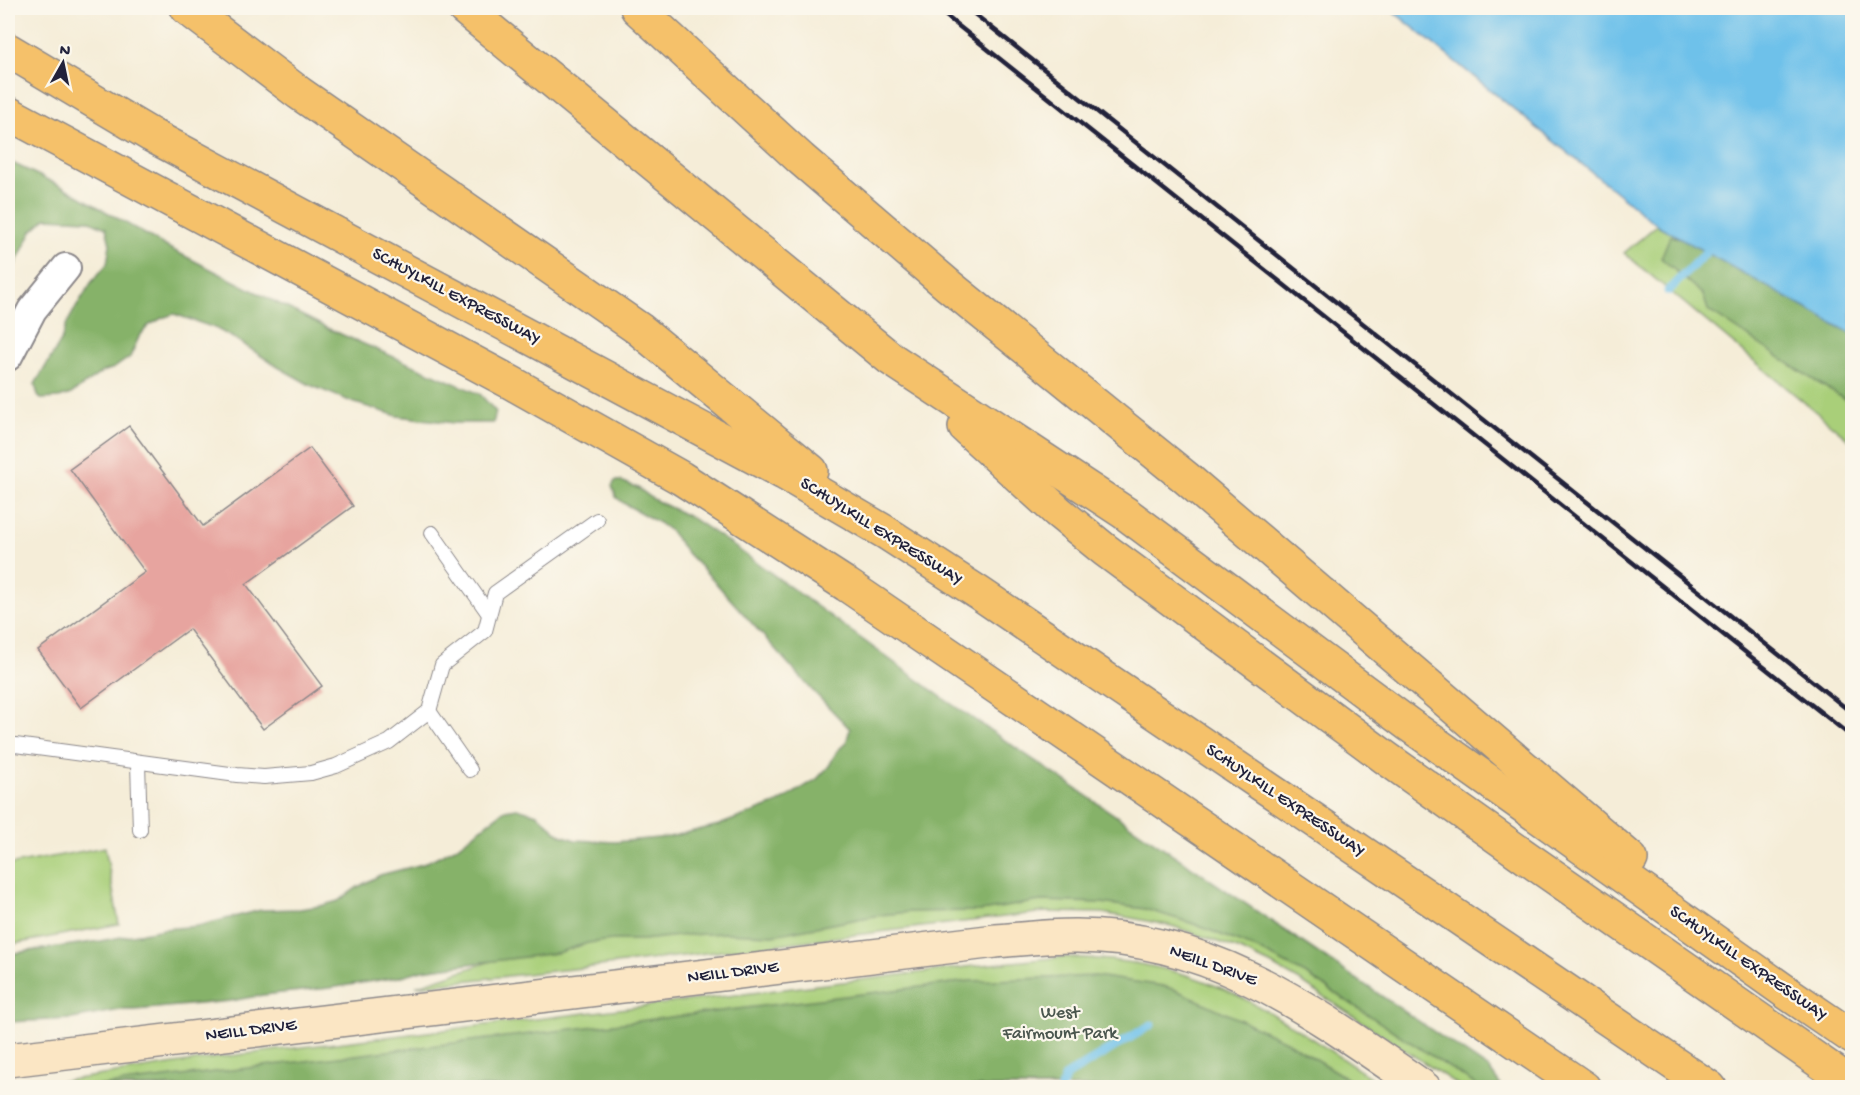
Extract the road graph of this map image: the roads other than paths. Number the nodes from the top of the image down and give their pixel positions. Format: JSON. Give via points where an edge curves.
{"nodes":[{"id":1,"x":187,"y":8,"type":"edge"},
{"id":2,"x":464,"y":8,"type":"edge"},
{"id":3,"x":638,"y":8,"type":"edge"},
{"id":4,"x":8,"y":50,"type":"edge"},
{"id":5,"x":8,"y":113,"type":"edge"},
{"id":6,"x":66,"y":268,"type":"dead end"},
{"id":7,"x":8,"y":356,"type":"edge"},
{"id":8,"x":891,"y":359,"type":"junction"},
{"id":9,"x":597,"y":520,"type":"dead end"},
{"id":10,"x":885,"y":532,"type":"junction"},
{"id":11,"x":432,"y":533,"type":"dead end"},
{"id":12,"x":489,"y":614,"type":"junction"},
{"id":13,"x":429,"y":711,"type":"junction"},
{"id":14,"x":8,"y":744,"type":"edge"},
{"id":15,"x":138,"y":763,"type":"junction"},
{"id":16,"x":470,"y":770,"type":"dead end"},
{"id":17,"x":140,"y":830,"type":"dead end"},
{"id":18,"x":1786,"y":992,"type":"junction"},
{"id":19,"x":1852,"y":1037,"type":"edge"},
{"id":20,"x":8,"y":1060,"type":"edge"},
{"id":21,"x":1852,"y":1084,"type":"edge"},
{"id":22,"x":1424,"y":1088,"type":"edge"},
{"id":23,"x":1584,"y":1088,"type":"edge"},
{"id":24,"x":1710,"y":1088,"type":"edge"}],
"edges":[{"from":1,"to":10,"type":"highway","via":[[299,93],[639,329]]},
{"from":2,"to":8,"type":"highway","name":"SCHUYLKILL EXPRESSWAY"},
{"from":3,"to":18,"type":"highway","via":[[801,159],[949,286],[1185,477]]},
{"from":4,"to":10,"type":"highway","name":"SCHUYLKILL EXPRESSWAY","via":[[151,135],[683,418]]},
{"from":5,"to":23,"type":"highway","via":[[512,382],[681,478],[847,585]]},
{"from":6,"to":7,"type":"street","via":[[32,310]]},
{"from":8,"to":18,"type":"highway","name":"SCHUYLKILL EXPRESSWAY","via":[[1125,513],[1408,724]]},
{"from":8,"to":21,"type":"highway","via":[[1057,511],[1114,557],[1461,811]]},
{"from":9,"to":12,"type":"lane","via":[[495,593]]},
{"from":10,"to":24,"type":"highway","name":"SCHUYLKILL EXPRESSWAY"},
{"from":11,"to":12,"type":"lane"},
{"from":12,"to":13,"type":"lane","via":[[485,631],[442,665]]},
{"from":13,"to":15,"type":"lane","via":[[389,742],[311,773],[264,777]]},
{"from":13,"to":16,"type":"lane"},
{"from":14,"to":15,"type":"lane"},
{"from":15,"to":17,"type":"lane"},
{"from":18,"to":19,"type":"highway","name":"SCHUYLKILL EXPRESSWAY"},
{"from":20,"to":22,"type":"main road","name":"NEILL DRIVE","via":[[985,943],[1074,936],[1144,942],[1238,973],[1299,1004]]}]}
